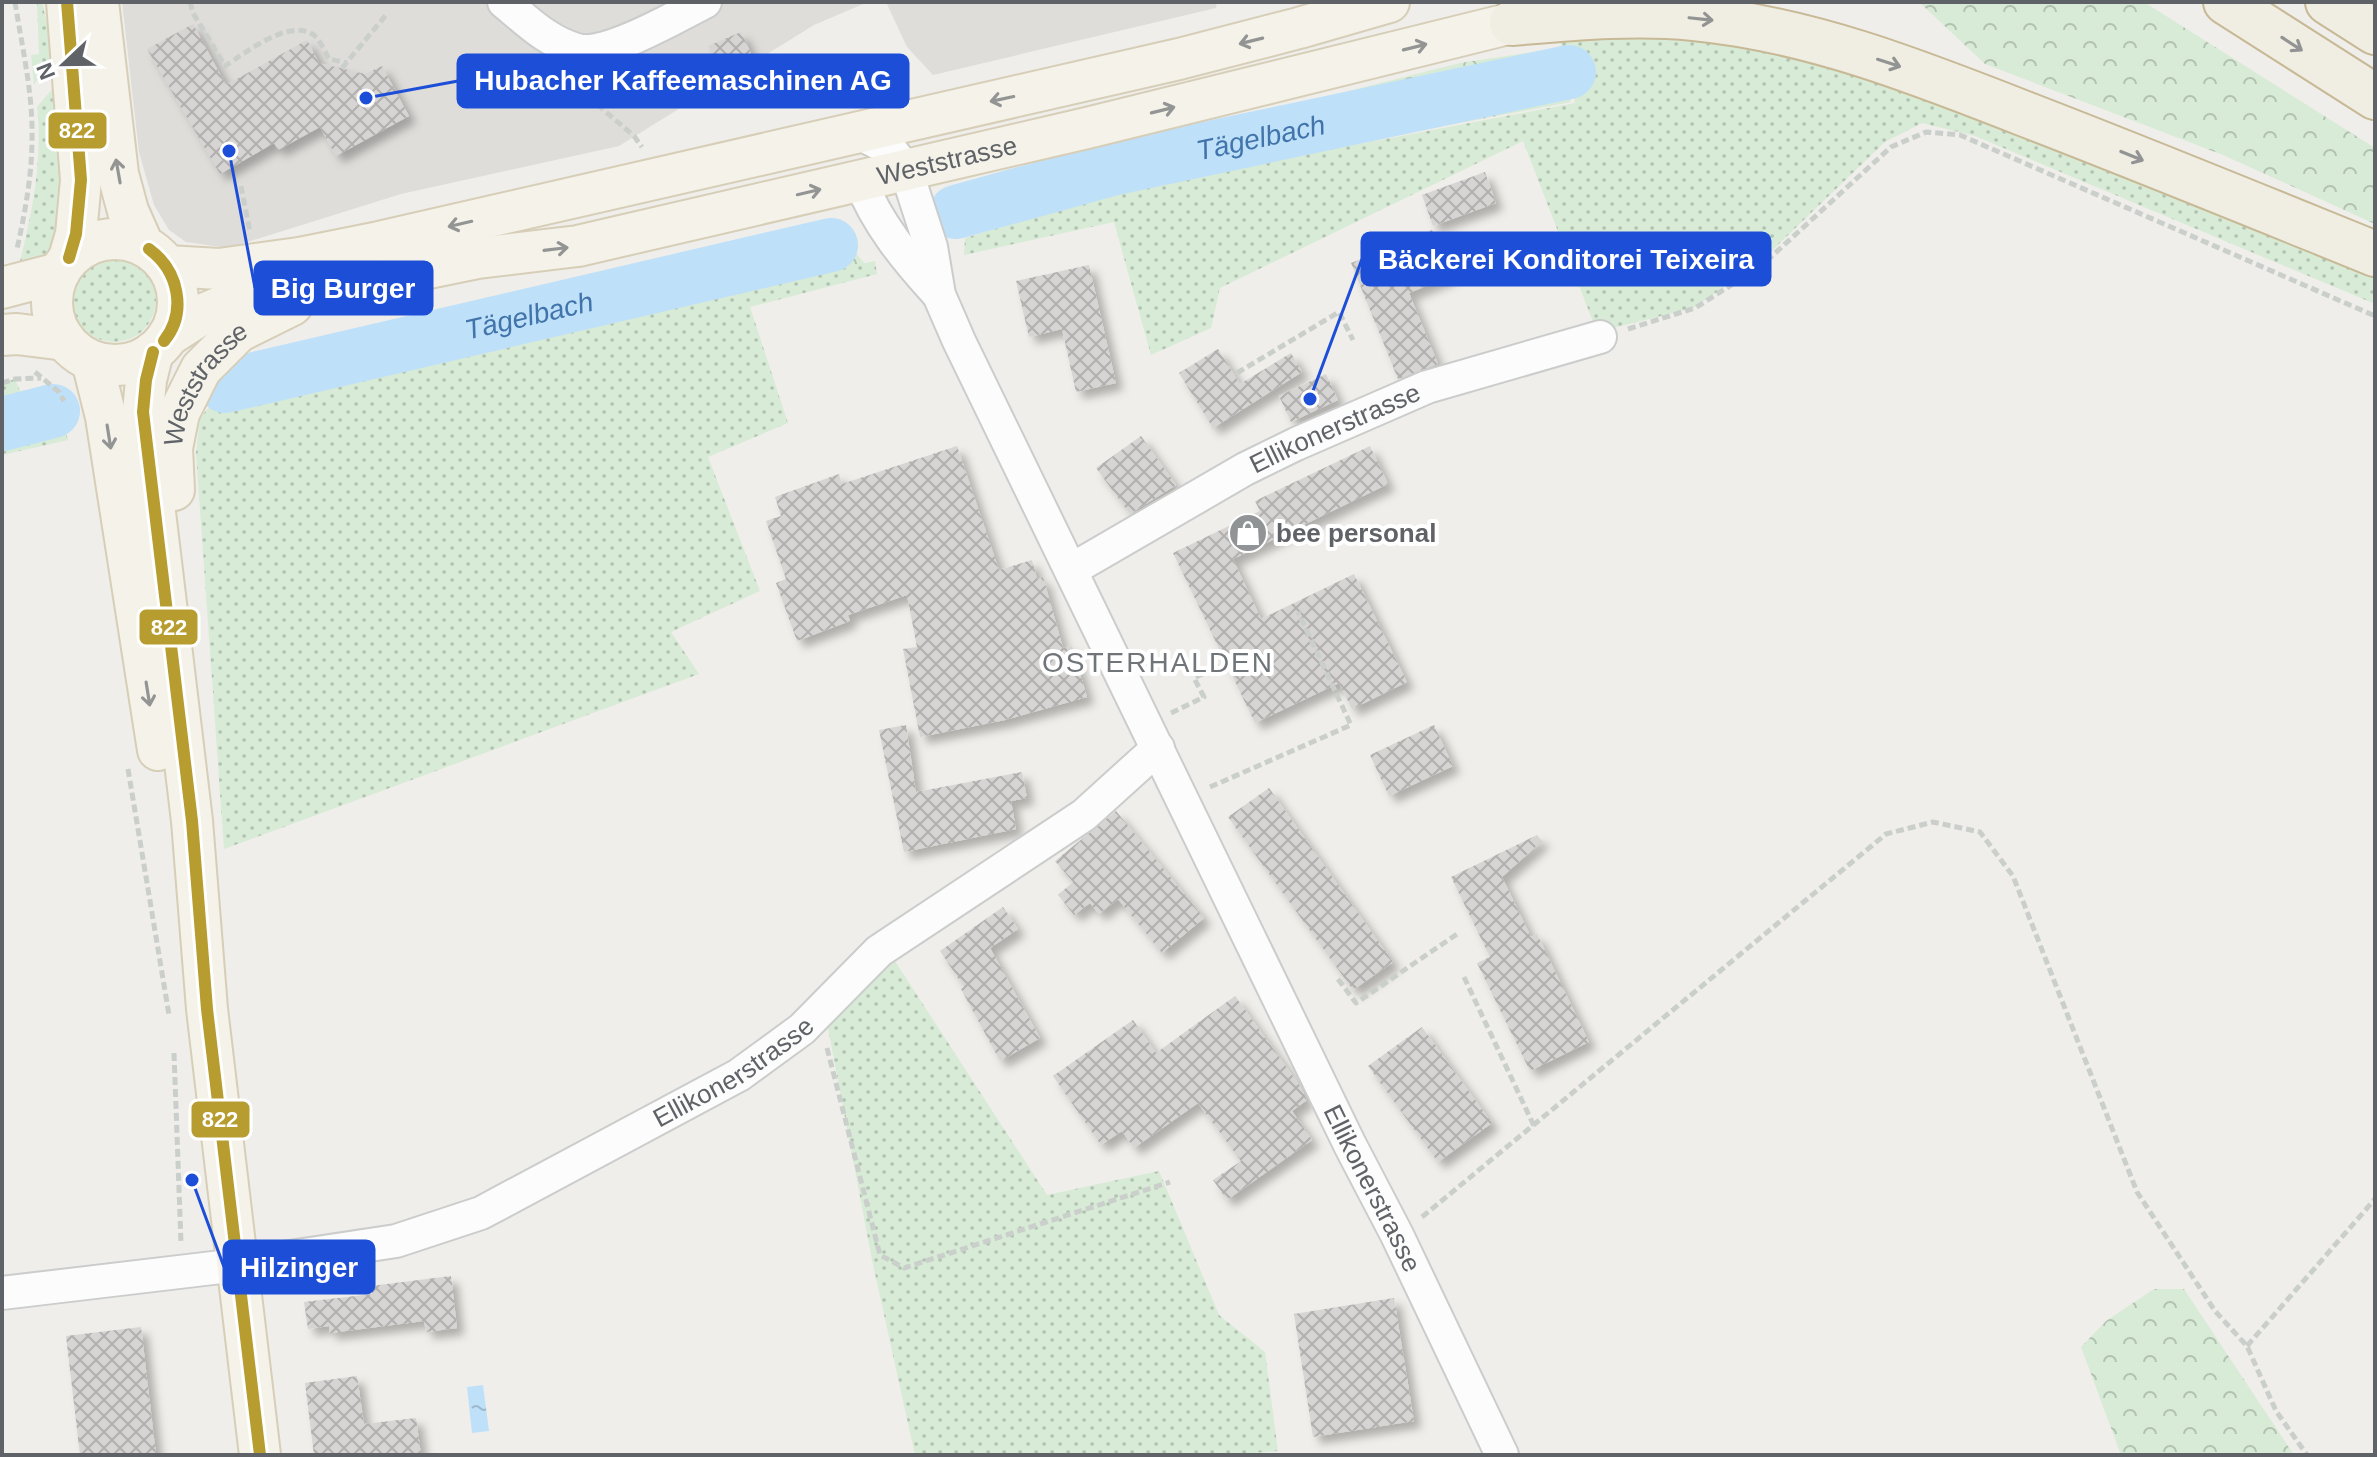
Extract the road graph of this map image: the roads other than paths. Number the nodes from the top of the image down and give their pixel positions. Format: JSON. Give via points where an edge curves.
{"nodes":[{"id":1,"x":67,"y":2,"type":"edge"},
{"id":2,"x":98,"y":2,"type":"edge"},
{"id":3,"x":504,"y":2,"type":"edge"},
{"id":4,"x":705,"y":2,"type":"edge"},
{"id":5,"x":1389,"y":2,"type":"edge"},
{"id":6,"x":1562,"y":2,"type":"edge"},
{"id":7,"x":1780,"y":2,"type":"edge"},
{"id":8,"x":2226,"y":2,"type":"edge"},
{"id":9,"x":2328,"y":2,"type":"edge"},
{"id":10,"x":1512,"y":23,"type":"junction"},
{"id":11,"x":2375,"y":32,"type":"edge"},
{"id":12,"x":1815,"y":40,"type":"junction"},
{"id":13,"x":2375,"y":97,"type":"edge"},
{"id":14,"x":857,"y":132,"type":"junction"},
{"id":15,"x":908,"y":178,"type":"junction"},
{"id":16,"x":864,"y":189,"type":"junction"},
{"id":17,"x":916,"y":251,"type":"junction"},
{"id":18,"x":2375,"y":254,"type":"edge"},
{"id":19,"x":155,"y":255,"type":"junction"},
{"id":20,"x":64,"y":265,"type":"junction"},
{"id":21,"x":2,"y":288,"type":"edge"},
{"id":22,"x":326,"y":289,"type":"junction"},
{"id":23,"x":2,"y":335,"type":"edge"},
{"id":24,"x":1600,"y":337,"type":"road end"},
{"id":25,"x":161,"y":344,"type":"junction"},
{"id":26,"x":79,"y":351,"type":"junction"},
{"id":27,"x":1079,"y":565,"type":"junction"},
{"id":28,"x":1158,"y":748,"type":"junction"},
{"id":29,"x":192,"y":821,"type":"junction"},
{"id":30,"x":207,"y":1009,"type":"junction"},
{"id":31,"x":238,"y":1265,"type":"junction"},
{"id":32,"x":2,"y":1293,"type":"edge"},
{"id":33,"x":260,"y":1455,"type":"edge"},
{"id":34,"x":1502,"y":1455,"type":"edge"}],
"edges":[{"from":1,"to":20,"type":"main road","via":[[81,180],[76,234]]},
{"from":19,"to":2,"type":"main road","one_way":true,"via":[[128,211],[118,174]]},
{"from":3,"to":4,"type":"street","via":[[544,36],[580,51],[616,46]]},
{"from":5,"to":14,"type":"main road","name":"Weststrasse","one_way":true,"via":[[1179,59]]},
{"from":6,"to":10,"type":"main road","name":"Weststrasse"},
{"from":7,"to":12,"type":"highway"},
{"from":8,"to":13,"type":"highway","one_way":true},
{"from":9,"to":11,"type":"highway"},
{"from":10,"to":12,"type":"highway","one_way":true,"via":[[1650,15],[1729,22]]},
{"from":15,"to":10,"type":"main road","name":"Weststrasse","one_way":true},
{"from":12,"to":18,"type":"highway","one_way":true,"via":[[1932,77]]},
{"from":14,"to":15,"type":"street","name":"Ellikonerstrasse","via":[[890,149]]},
{"from":14,"to":19,"type":"main road","name":"Weststrasse","one_way":true,"via":[[299,258],[219,269]]},
{"from":15,"to":16,"type":"main road","name":"Weststrasse"},
{"from":15,"to":17,"type":"street","name":"Ellikonerstrasse"},
{"from":16,"to":17,"type":"street","name":"Ellikonerstrasse"},
{"from":22,"to":16,"type":"main road","name":"Weststrasse","one_way":true},
{"from":17,"to":27,"type":"street","name":"Ellikonerstrasse"},
{"from":19,"to":20,"type":"main road","via":[[123,239],[102,240],[83,247]]},
{"from":19,"to":25,"type":"main road","via":[[175,283],[178,301]]},
{"from":20,"to":21,"type":"main road"},
{"from":20,"to":26,"type":"main road","via":[[52,307],[56,325]]},
{"from":22,"to":25,"type":"main road","name":"Weststrasse","via":[[225,305],[199,316]]},
{"from":22,"to":29,"type":"main road","name":"Weststrasse","via":[[238,332],[201,369],[179,413],[172,448],[174,495],[200,729]]},
{"from":23,"to":26,"type":"main road","via":[[17,334]]},
{"from":24,"to":27,"type":"street","name":"Ellikonerstrasse","via":[[1427,387],[1245,469]]},
{"from":25,"to":26,"type":"main road","via":[[134,362],[114,365]]},
{"from":25,"to":29,"type":"main road","via":[[146,380],[143,412]]},
{"from":26,"to":30,"type":"main road","one_way":true,"via":[[106,417],[152,719]]},
{"from":27,"to":28,"type":"street","name":"Ellikonerstrasse"},
{"from":28,"to":31,"type":"street","name":"Ellikonerstrasse","via":[[1084,815],[879,951],[802,1029],[739,1075],[481,1213],[396,1241]]},
{"from":28,"to":34,"type":"street","name":"Ellikonerstrasse"},
{"from":29,"to":30,"type":"main road"},
{"from":30,"to":31,"type":"main road"},
{"from":31,"to":32,"type":"street","name":"Ellikonerstrasse"},
{"from":31,"to":33,"type":"main road"}]}
